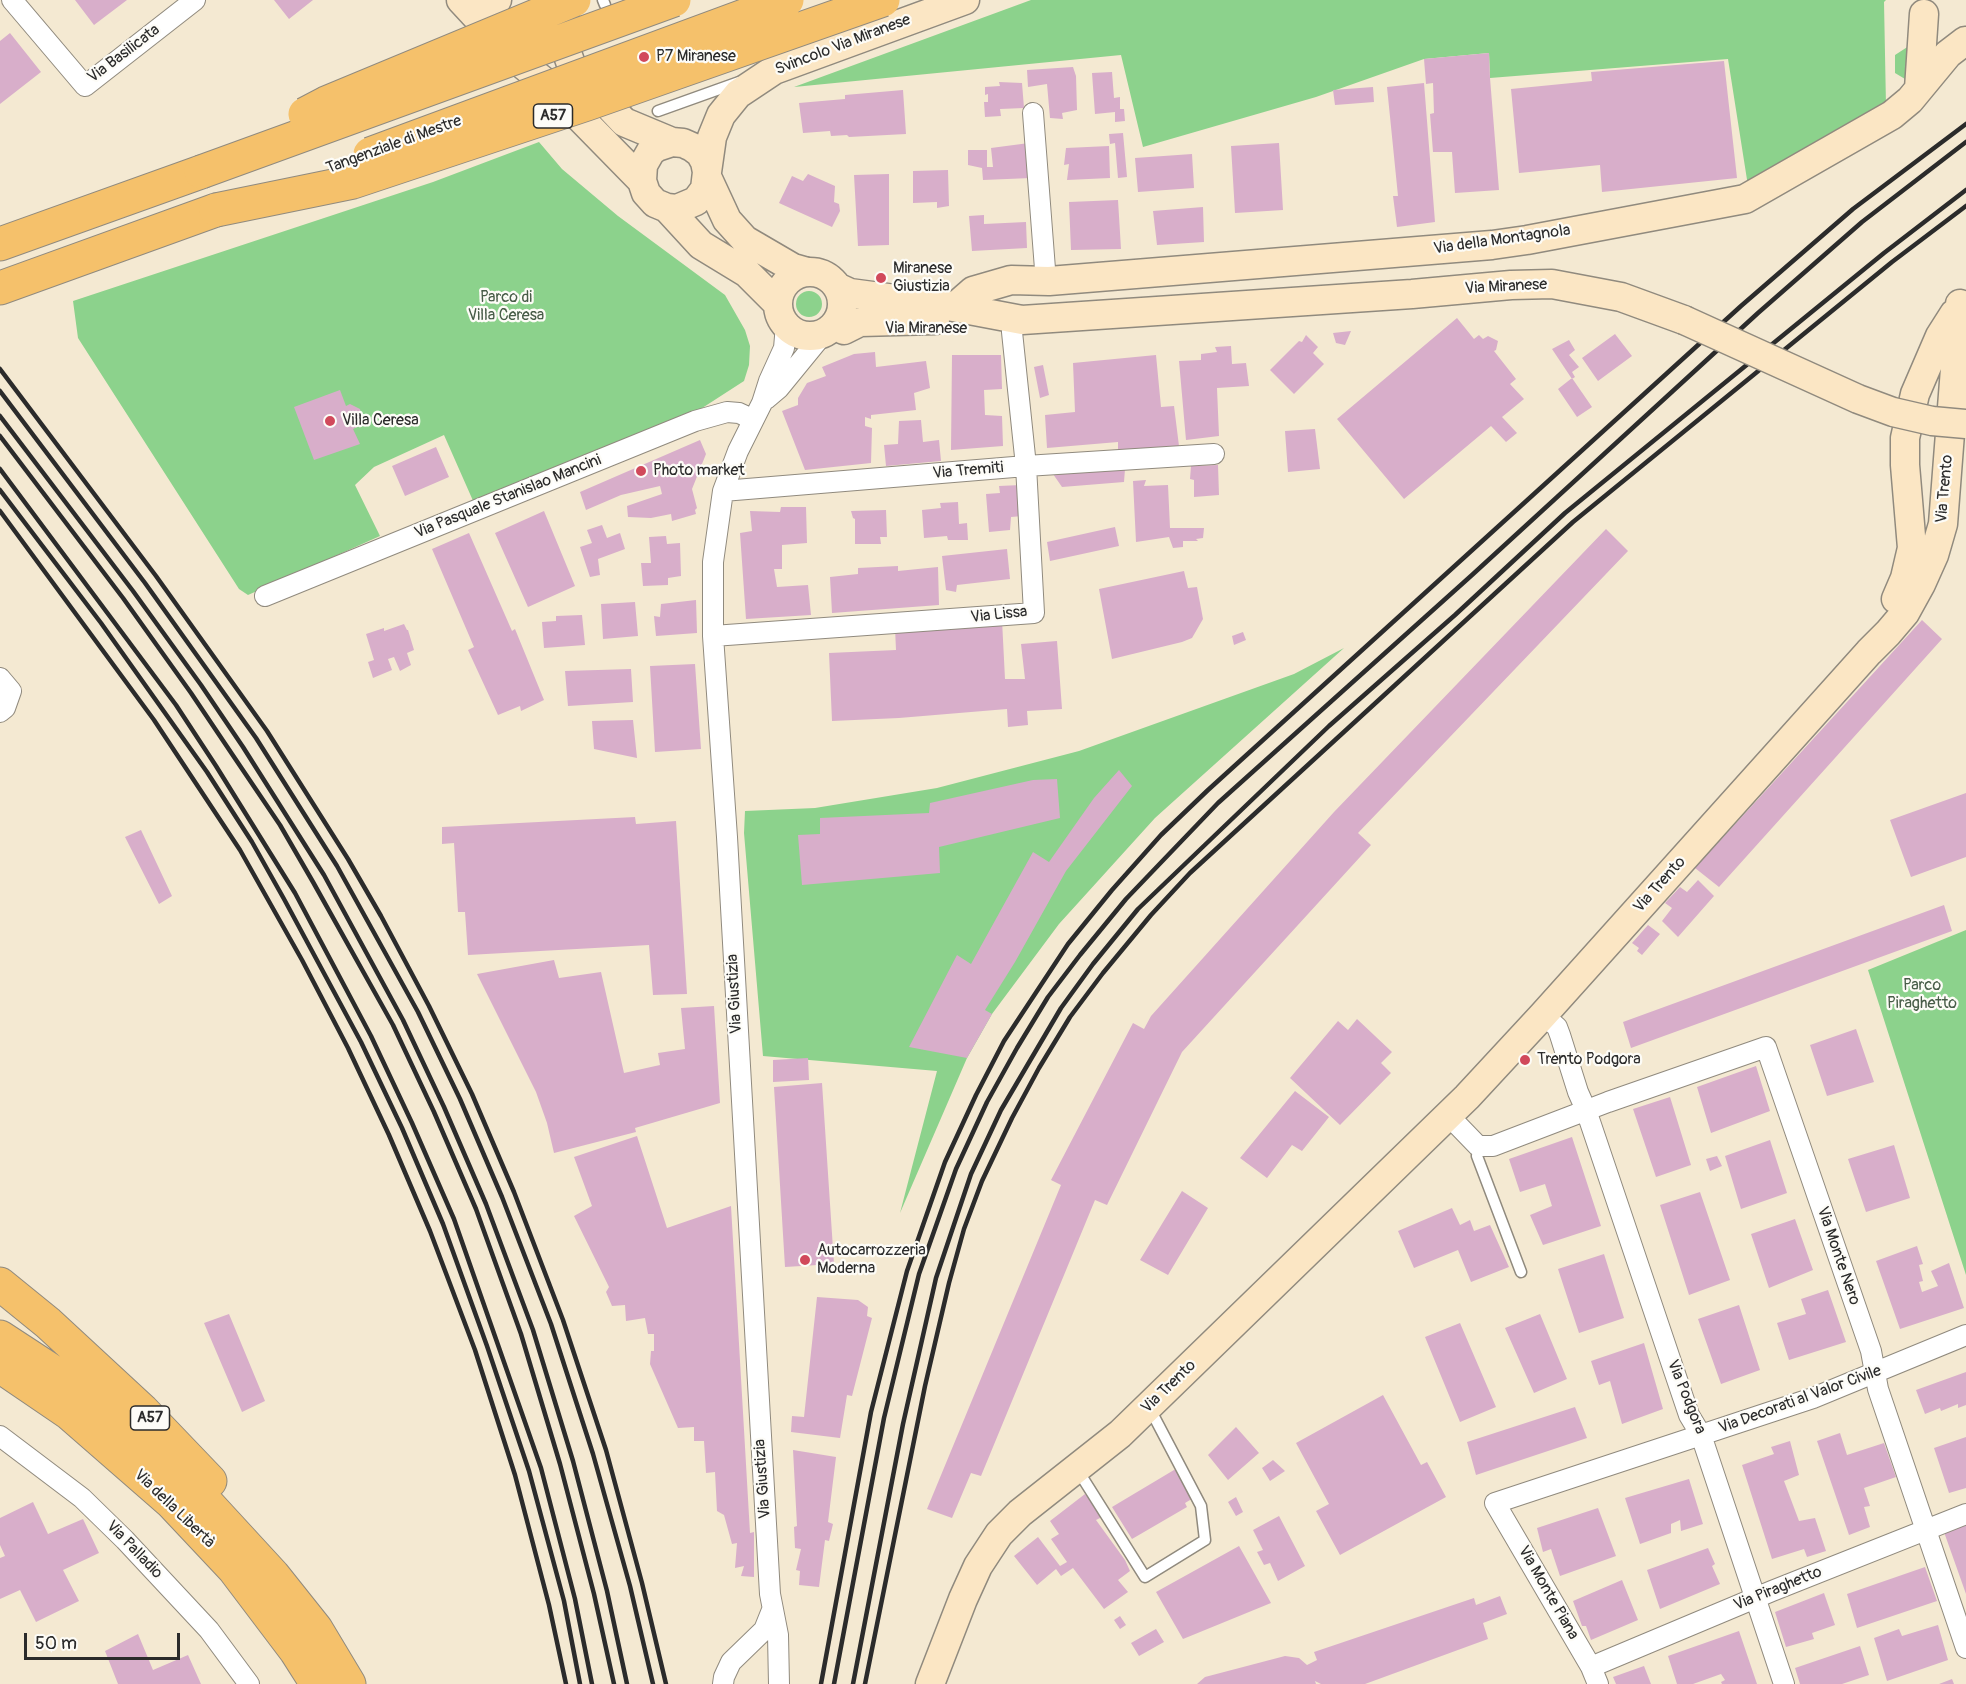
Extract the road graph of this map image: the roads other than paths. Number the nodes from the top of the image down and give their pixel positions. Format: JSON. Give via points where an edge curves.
{"nodes":[{"id":1,"x":12,"y":0,"type":"edge"},
{"id":2,"x":195,"y":0,"type":"edge"},
{"id":3,"x":461,"y":0,"type":"edge"},
{"id":4,"x":497,"y":0,"type":"edge"},
{"id":5,"x":547,"y":0,"type":"edge"},
{"id":6,"x":674,"y":0,"type":"edge"},
{"id":7,"x":787,"y":0,"type":"edge"},
{"id":8,"x":883,"y":0,"type":"edge"},
{"id":9,"x":965,"y":0,"type":"edge"},
{"id":10,"x":1923,"y":7,"type":"edge"},
{"id":11,"x":585,"y":8,"type":"edge"},
{"id":12,"x":487,"y":28,"type":"junction"},
{"id":13,"x":1966,"y":41,"type":"edge"},
{"id":14,"x":516,"y":59,"type":"junction"},
{"id":15,"x":774,"y":70,"type":"junction"},
{"id":16,"x":1919,"y":89,"type":"junction"},
{"id":17,"x":658,"y":111,"type":"dead end"},
{"id":18,"x":1033,"y":113,"type":"dead end"},
{"id":19,"x":672,"y":142,"type":"junction"},
{"id":20,"x":201,"y":172,"type":"junction"},
{"id":21,"x":708,"y":176,"type":"junction"},
{"id":22,"x":642,"y":181,"type":"junction"},
{"id":23,"x":667,"y":208,"type":"junction"},
{"id":24,"x":216,"y":210,"type":"junction"},
{"id":25,"x":0,"y":244,"type":"edge"},
{"id":26,"x":807,"y":272,"type":"junction"},
{"id":27,"x":1049,"y":281,"type":"junction"},
{"id":28,"x":837,"y":287,"type":"junction"},
{"id":29,"x":0,"y":288,"type":"edge"},
{"id":30,"x":1963,"y":299,"type":"edge"},
{"id":31,"x":948,"y":306,"type":"junction"},
{"id":32,"x":1008,"y":314,"type":"junction"},
{"id":33,"x":782,"y":315,"type":"junction"},
{"id":34,"x":832,"y":331,"type":"junction"},
{"id":35,"x":1960,"y":369,"type":"edge"},
{"id":36,"x":757,"y":411,"type":"junction"},
{"id":37,"x":1966,"y":424,"type":"edge"},
{"id":38,"x":1214,"y":454,"type":"dead end"},
{"id":39,"x":1026,"y":466,"type":"junction"},
{"id":40,"x":723,"y":491,"type":"junction"},
{"id":41,"x":265,"y":596,"type":"dead end"},
{"id":42,"x":713,"y":636,"type":"junction"},
{"id":43,"x":1869,"y":652,"type":"junction"},
{"id":44,"x":0,"y":678,"type":"edge"},
{"id":45,"x":0,"y":712,"type":"edge"},
{"id":46,"x":1543,"y":1015,"type":"junction"},
{"id":47,"x":1586,"y":1110,"type":"junction"},
{"id":48,"x":1448,"y":1115,"type":"junction"},
{"id":49,"x":1478,"y":1146,"type":"junction"},
{"id":50,"x":1521,"y":1272,"type":"dead end"},
{"id":51,"x":0,"y":1284,"type":"edge"},
{"id":52,"x":1966,"y":1335,"type":"edge"},
{"id":53,"x":0,"y":1336,"type":"edge"},
{"id":54,"x":0,"y":1366,"type":"edge"},
{"id":55,"x":1875,"y":1373,"type":"junction"},
{"id":56,"x":1149,"y":1407,"type":"junction"},
{"id":57,"x":1701,"y":1435,"type":"junction"},
{"id":58,"x":0,"y":1436,"type":"edge"},
{"id":59,"x":1077,"y":1469,"type":"junction"},
{"id":60,"x":1495,"y":1503,"type":"joint"},
{"id":61,"x":1960,"y":1517,"type":"edge"},
{"id":62,"x":1926,"y":1529,"type":"junction"},
{"id":63,"x":273,"y":1575,"type":"junction"},
{"id":64,"x":1756,"y":1598,"type":"junction"},
{"id":65,"x":771,"y":1602,"type":"junction"},
{"id":66,"x":1966,"y":1648,"type":"edge"},
{"id":67,"x":1595,"y":1676,"type":"edge"},
{"id":68,"x":249,"y":1684,"type":"edge"},
{"id":69,"x":317,"y":1684,"type":"edge"},
{"id":70,"x":349,"y":1684,"type":"edge"},
{"id":71,"x":723,"y":1684,"type":"edge"},
{"id":72,"x":779,"y":1684,"type":"edge"},
{"id":73,"x":930,"y":1684,"type":"edge"},
{"id":74,"x":1784,"y":1684,"type":"edge"}],
"edges":[{"from":1,"to":2,"type":"street","name":"Via Basilicata","via":[[85,86]]},
{"from":3,"to":12,"type":"street"},
{"from":4,"to":12,"type":"street","via":[[490,10]]},
{"from":5,"to":11,"type":"street","via":[[555,11]]},
{"from":6,"to":20,"type":"highway","bridge":true},
{"from":7,"to":24,"type":"highway","name":"Tangenziale di Mestre","number":"A57","bridge":true},
{"from":8,"to":24,"type":"highway","number":"A57","bridge":true,"via":[[353,182]]},
{"from":9,"to":15,"type":"street","name":"Svincolo Via Miranese"},
{"from":10,"to":13,"type":"street","via":[[1931,27],[1944,37]]},
{"from":10,"to":16,"type":"street"},
{"from":11,"to":14,"type":"street","via":[[543,53],[530,59]]},
{"from":11,"to":19,"type":"street","via":[[572,67],[624,122]]},
{"from":11,"to":20,"type":"highway","bridge":true,"via":[[326,103]]},
{"from":12,"to":14,"type":"street","via":[[496,48]]},
{"from":13,"to":16,"type":"street","name":"Via della Montagnola","via":[[1941,61]]},
{"from":14,"to":22,"type":"street"},
{"from":15,"to":17,"type":"lane"},
{"from":15,"to":21,"type":"street","name":"Svincolo Via Miranese","via":[[738,94],[721,115],[712,137]]},
{"from":16,"to":27,"type":"street","name":"Via della Montagnola","via":[[1892,115],[1755,195],[1734,202],[1492,245]]},
{"from":18,"to":27,"type":"street"},
{"from":19,"to":21,"type":"street","via":[[700,153]]},
{"from":19,"to":22,"type":"street","via":[[651,151],[643,165]]},
{"from":20,"to":25,"type":"highway"},
{"from":21,"to":23,"type":"street","via":[[696,201],[682,208]]},
{"from":21,"to":26,"type":"street","via":[[727,220],[740,235],[793,268]]},
{"from":22,"to":23,"type":"street","via":[[650,198]]},
{"from":23,"to":33,"type":"street","via":[[701,244],[747,273]]},
{"from":24,"to":29,"type":"highway","name":"Tangenziale di Mestre","number":"A57"},
{"from":26,"to":28,"type":"street","via":[[827,276]]},
{"from":26,"to":33,"type":"street","via":[[784,285]]},
{"from":27,"to":31,"type":"street","via":[[1011,280],[973,291],[957,305]]},
{"from":27,"to":32,"type":"street"},
{"from":28,"to":31,"type":"street","name":"Via Miranese","via":[[850,293]]},
{"from":28,"to":34,"type":"street","via":[[843,302]]},
{"from":30,"to":35,"type":"street","name":"Via Trento"},
{"from":30,"to":43,"type":"street","name":"Via Trento","via":[[1940,336],[1915,394],[1905,438],[1912,548],[1905,578]]},
{"from":31,"to":32,"type":"street","name":"Via Miranese"},
{"from":32,"to":34,"type":"street","name":"Via Miranese","via":[[1007,328]]},
{"from":32,"to":37,"type":"street","name":"Via Miranese","bridge":true,"via":[[1552,284],[1621,297],[1893,412]]},
{"from":32,"to":39,"type":"street","name":"Via Lissa"},
{"from":33,"to":34,"type":"street","via":[[797,333],[818,335]]},
{"from":33,"to":36,"type":"street","name":"Via Giustizia","via":[[784,348]]},
{"from":34,"to":36,"type":"street","name":"Via Giustizia"},
{"from":35,"to":43,"type":"street","name":"Via Trento","via":[[1943,524],[1934,555],[1905,613]]},
{"from":36,"to":40,"type":"street","name":"Via Giustizia"},
{"from":36,"to":41,"type":"street","name":"Via Pasquale Stanislao Mancini","via":[[727,411],[695,421]]},
{"from":38,"to":39,"type":"street","name":"Via Tremiti"},
{"from":39,"to":40,"type":"street","name":"Via Tremiti"},
{"from":39,"to":42,"type":"street","name":"Via Lissa","via":[[1034,614]]},
{"from":40,"to":42,"type":"street","name":"Via Giustizia","via":[[713,561]]},
{"from":42,"to":65,"type":"street","name":"Via Giustizia"},
{"from":43,"to":46,"type":"street","name":"Via Trento"},
{"from":44,"to":45,"type":"street","via":[[11,691]]},
{"from":46,"to":47,"type":"street","name":"Via Podgora","via":[[1557,1028]]},
{"from":46,"to":48,"type":"street","name":"Via Trento"},
{"from":47,"to":49,"type":"street","via":[[1493,1146]]},
{"from":47,"to":55,"type":"street","name":"Via Monte Nero","via":[[1766,1047],[1871,1351]]},
{"from":47,"to":57,"type":"street","name":"Via Podgora","via":[[1689,1415]]},
{"from":48,"to":49,"type":"street"},
{"from":48,"to":56,"type":"street","name":"Via Trento"},
{"from":49,"to":50,"type":"lane","via":[[1477,1156]]},
{"from":51,"to":63,"type":"highway","number":"A57","via":[[48,1323],[184,1452],[232,1509]]},
{"from":52,"to":55,"type":"street","name":"Via Decorati al Valor Civile"},
{"from":53,"to":63,"type":"highway","via":[[78,1388],[204,1500]]},
{"from":54,"to":69,"type":"highway","name":"Via della Libertà","via":[[69,1413],[171,1502],[234,1569]]},
{"from":55,"to":57,"type":"street","name":"Via Decorati al Valor Civile"},
{"from":55,"to":62,"type":"street","name":"Via Monte Nero"},
{"from":56,"to":59,"type":"street","name":"Via Trento"},
{"from":56,"to":59,"type":"lane","via":[[1201,1506],[1205,1540],[1145,1577]]},
{"from":57,"to":60,"type":"street","name":"Via Decorati al Valor Civile"},
{"from":57,"to":64,"type":"street","name":"Via Podgora"},
{"from":58,"to":68,"type":"street","name":"Via Palladio","via":[[82,1498],[209,1630]]},
{"from":59,"to":73,"type":"street","name":"Via Trento","via":[[999,1534],[978,1566]]},
{"from":60,"to":67,"type":"street","name":"Via Monte Piana"},
{"from":61,"to":62,"type":"street","name":"Via Piraghetto"},
{"from":62,"to":64,"type":"street","name":"Via Piraghetto"},
{"from":62,"to":66,"type":"street","name":"Via Monte Nero"},
{"from":63,"to":70,"type":"highway","via":[[316,1629]]},
{"from":64,"to":67,"type":"street","name":"Via Piraghetto"},
{"from":64,"to":74,"type":"street","name":"Via Podgora"},
{"from":65,"to":71,"type":"street","via":[[764,1630],[732,1662]]},
{"from":65,"to":72,"type":"street","name":"Via Giustizia","via":[[778,1635]]}]}
